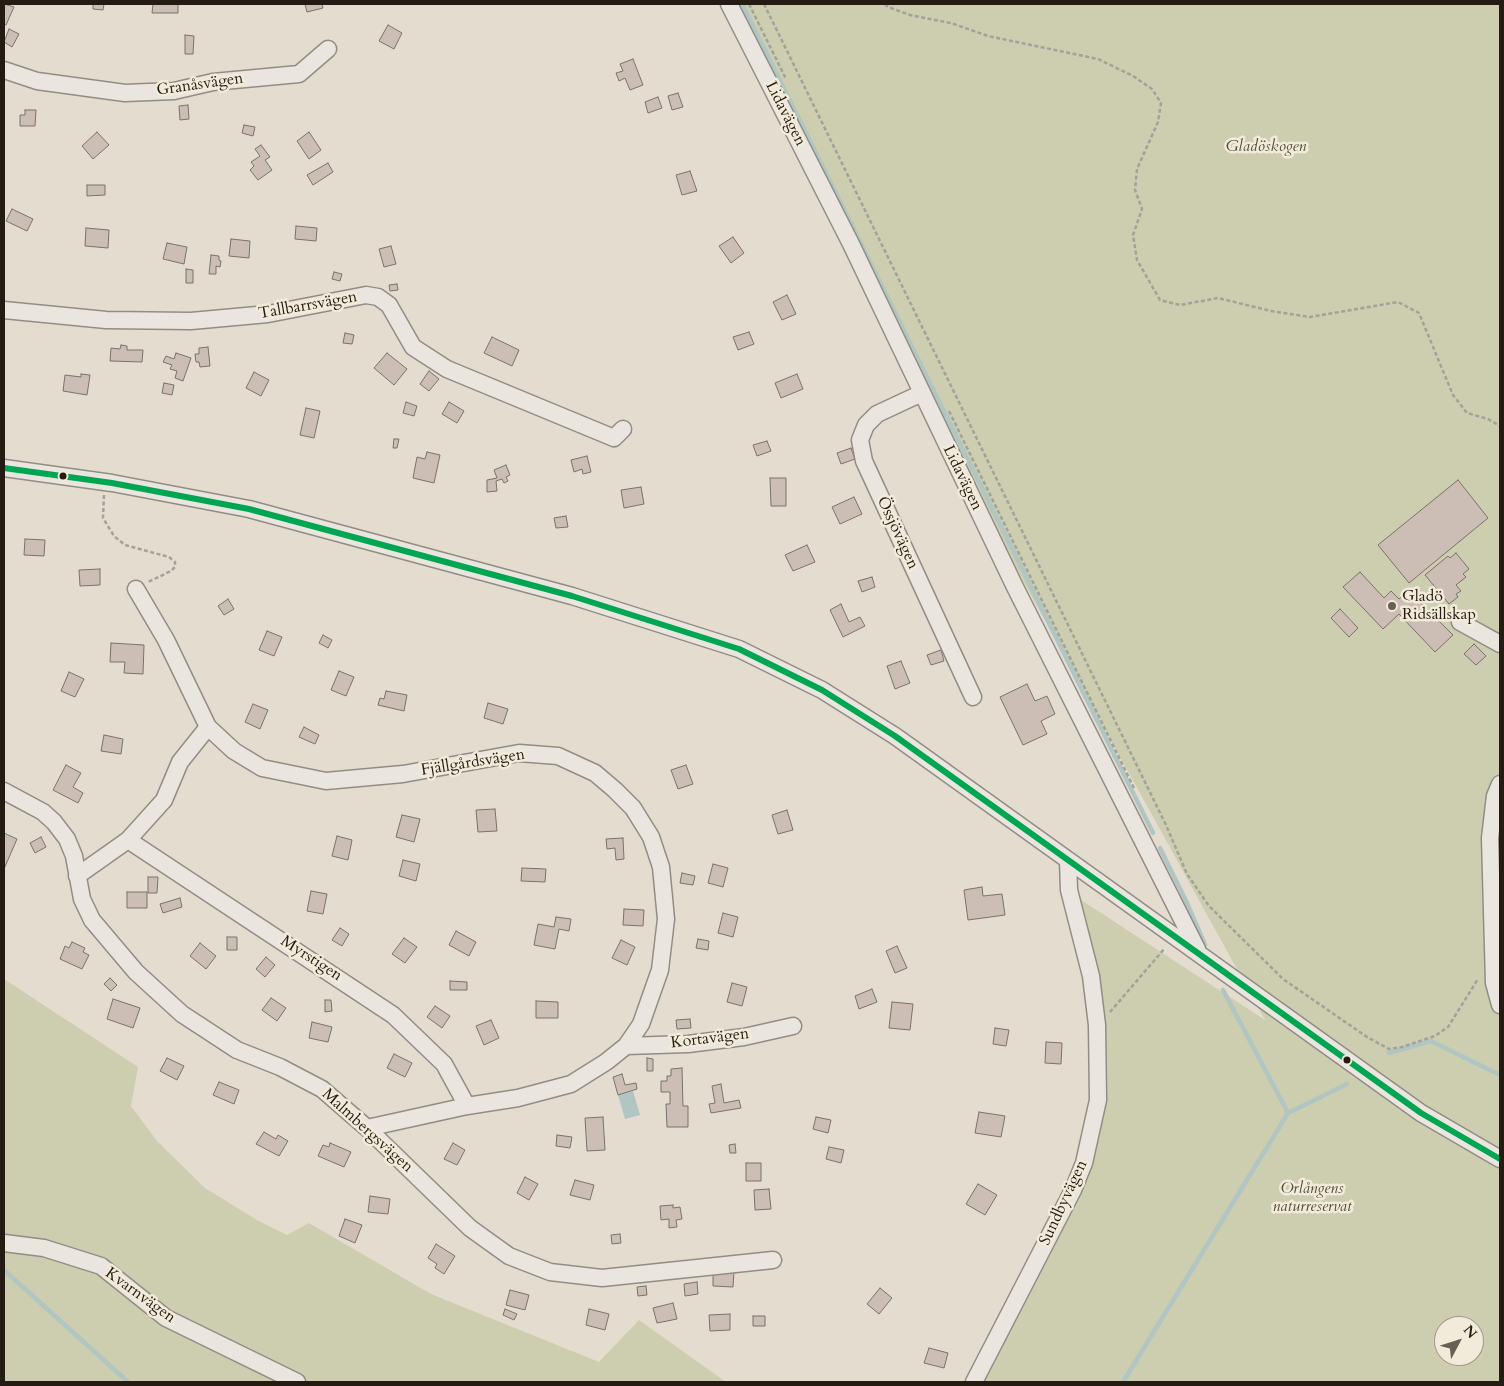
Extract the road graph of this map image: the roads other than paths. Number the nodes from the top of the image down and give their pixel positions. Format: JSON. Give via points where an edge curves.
{"nodes":[{"id":1,"x":729,"y":4,"type":"edge"},
{"id":2,"x":328,"y":49,"type":"dead end"},
{"id":3,"x":4,"y":70,"type":"edge"},
{"id":4,"x":4,"y":310,"type":"edge"},
{"id":5,"x":922,"y":393,"type":"junction"},
{"id":6,"x":623,"y":429,"type":"dead end"},
{"id":7,"x":4,"y":468,"type":"edge"},
{"id":8,"x":136,"y":589,"type":"road end"},
{"id":9,"x":1460,"y":622,"type":"dead end"},
{"id":10,"x":1500,"y":644,"type":"edge"},
{"id":11,"x":973,"y":697,"type":"dead end"},
{"id":12,"x":208,"y":727,"type":"junction"},
{"id":13,"x":1500,"y":784,"type":"edge"},
{"id":14,"x":4,"y":791,"type":"edge"},
{"id":15,"x":128,"y":840,"type":"junction"},
{"id":16,"x":1068,"y":861,"type":"junction"},
{"id":17,"x":77,"y":876,"type":"junction"},
{"id":18,"x":1198,"y":951,"type":"junction"},
{"id":19,"x":1500,"y":1005,"type":"edge"},
{"id":20,"x":793,"y":1026,"type":"dead end"},
{"id":21,"x":626,"y":1046,"type":"junction"},
{"id":22,"x":467,"y":1106,"type":"junction"},
{"id":23,"x":367,"y":1128,"type":"junction"},
{"id":24,"x":1500,"y":1160,"type":"edge"},
{"id":25,"x":4,"y":1242,"type":"edge"},
{"id":26,"x":773,"y":1260,"type":"dead end"},
{"id":27,"x":297,"y":1382,"type":"edge"},
{"id":28,"x":974,"y":1382,"type":"edge"}],
"edges":[{"from":1,"to":5,"type":"street","name":"Lidavägen","via":[[851,244]]},
{"from":2,"to":3,"type":"street","name":"Granåsvägen","via":[[299,74],[214,82],[174,91],[125,93],[37,81]]},
{"from":4,"to":6,"type":"street","name":"Tallbarrsvägen","via":[[106,320],[191,321],[268,314],[366,295],[378,297],[389,305],[413,347],[447,369],[614,438]]},
{"from":5,"to":11,"type":"street","name":"Össjövägen","via":[[877,414],[866,425],[860,440],[864,461]]},
{"from":5,"to":18,"type":"street","name":"Lidavägen","via":[[1014,586]]},
{"from":7,"to":16,"type":"street","via":[[249,509],[572,596],[739,649],[822,690],[895,736]]},
{"from":8,"to":12,"type":"street","name":"Fjällgårdsvägen","via":[[166,640]]},
{"from":9,"to":10,"type":"street"},
{"from":12,"to":15,"type":"street","via":[[180,762],[164,800]]},
{"from":12,"to":21,"type":"street","name":"Fjällgårdsvägen","via":[[234,751],[262,768],[326,781],[403,774],[519,753],[558,756],[595,773],[633,808],[651,837],[661,867],[666,920],[660,970],[642,1024]]},
{"from":13,"to":19,"type":"street","via":[[1495,796],[1490,838],[1493,973]]},
{"from":14,"to":17,"type":"street","name":"Malmbergsvägen","via":[[43,812],[54,822],[67,839]]},
{"from":15,"to":17,"type":"street"},
{"from":15,"to":22,"type":"street","name":"Myrstigen","via":[[393,1015],[444,1064]]},
{"from":16,"to":18,"type":"street"},
{"from":16,"to":28,"type":"street","name":"Sundbyvägen","via":[[1069,890],[1091,976],[1098,1026],[1098,1100],[1084,1163],[1073,1190]]},
{"from":17,"to":23,"type":"street","name":"Malmbergsvägen","via":[[82,899],[92,920],[136,972],[182,1014],[237,1050],[280,1067],[322,1090]]},
{"from":18,"to":24,"type":"street","via":[[1280,1014],[1421,1113]]},
{"from":20,"to":21,"type":"street","name":"Kortavägen","via":[[744,1037],[688,1044]]},
{"from":21,"to":22,"type":"street","name":"Fjällgårdsvägen","via":[[570,1084],[518,1098]]},
{"from":22,"to":23,"type":"street","name":"Fjällgårdsvägen"},
{"from":23,"to":26,"type":"street","name":"Malmbergsvägen","via":[[470,1228],[509,1256],[550,1272],[602,1278]]},
{"from":25,"to":27,"type":"street","name":"Kvarnvägen","via":[[44,1248],[100,1266],[166,1318]]}]}
